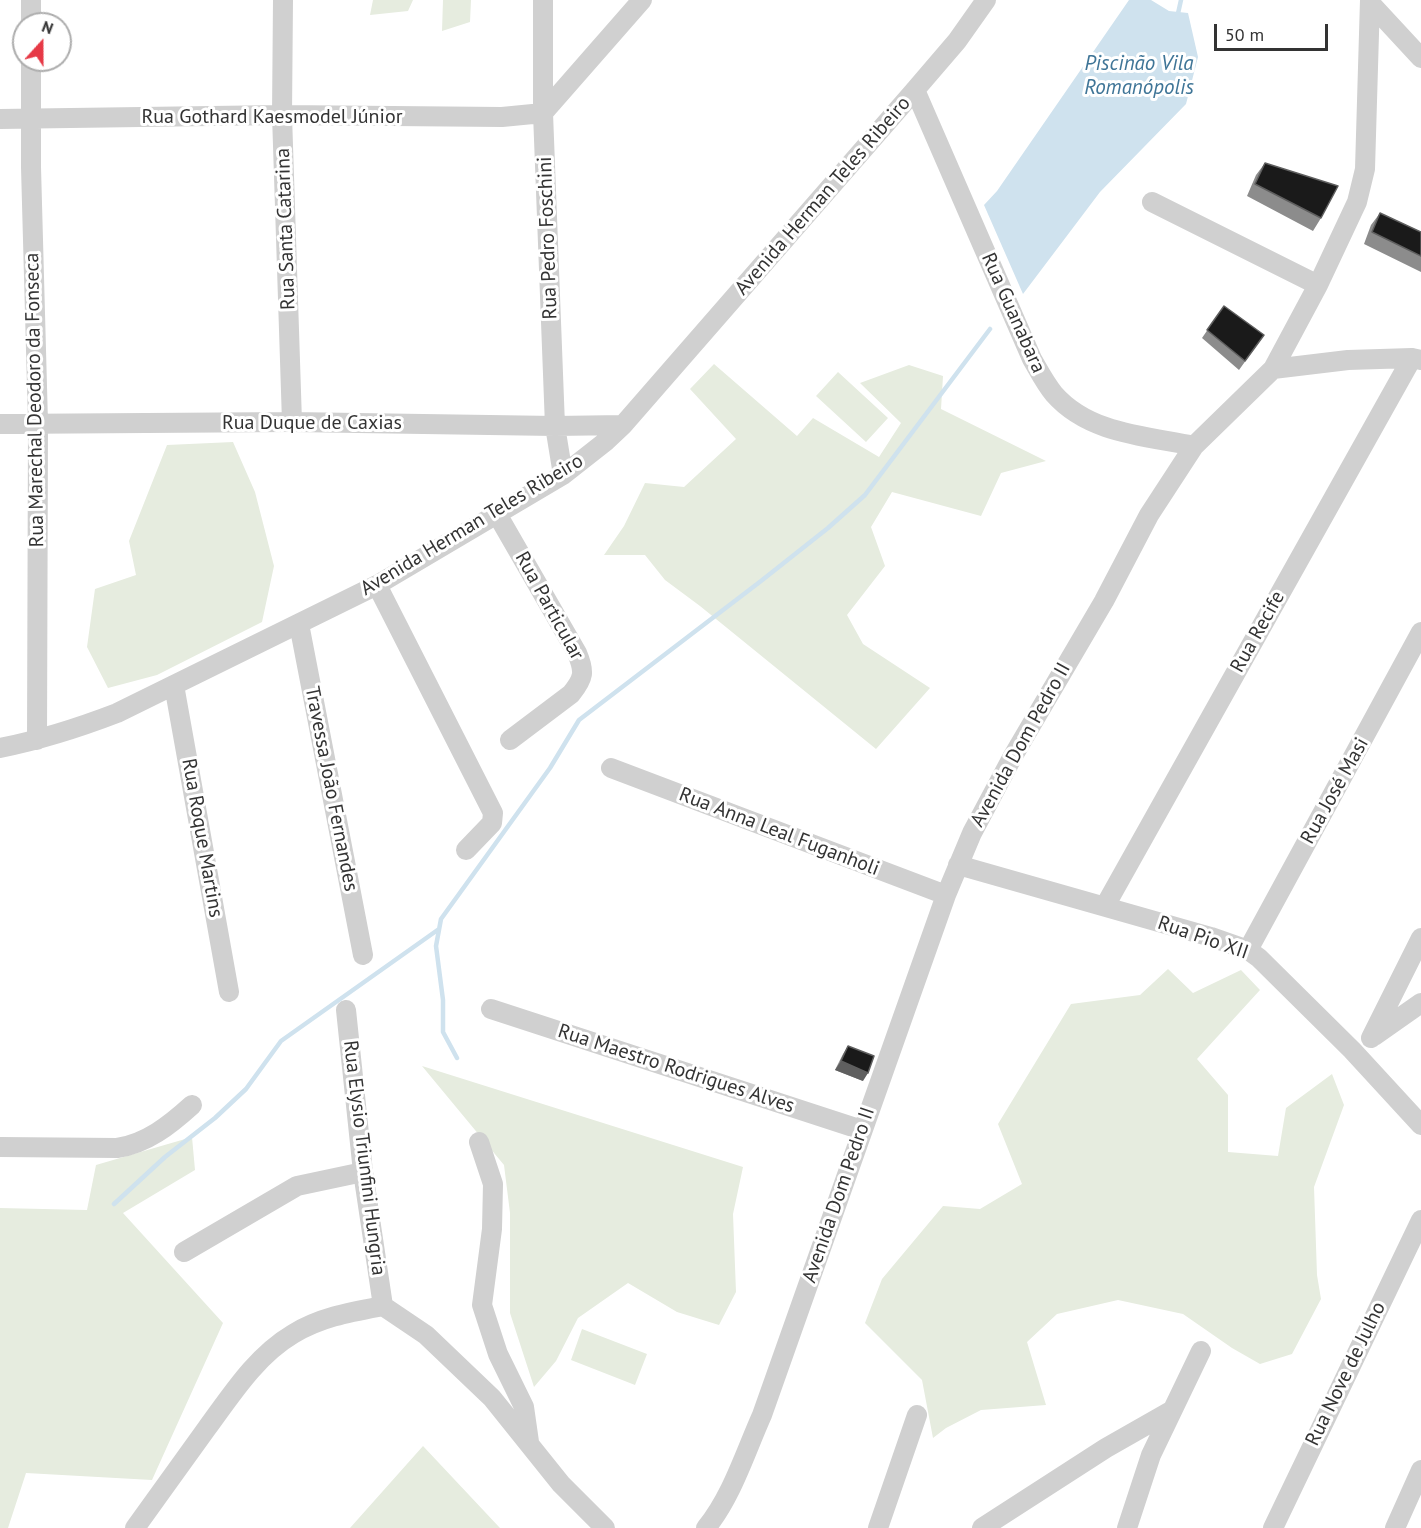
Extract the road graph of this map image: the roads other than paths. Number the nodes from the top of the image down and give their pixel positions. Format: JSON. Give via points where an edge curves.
{"nodes":[{"id":1,"x":283,"y":0,"type":"edge"},
{"id":2,"x":543,"y":0,"type":"edge"},
{"id":3,"x":642,"y":0,"type":"edge"},
{"id":4,"x":986,"y":0,"type":"edge"},
{"id":5,"x":1370,"y":2,"type":"edge"},
{"id":6,"x":1421,"y":58,"type":"edge"},
{"id":7,"x":582,"y":68,"type":"junction"},
{"id":8,"x":543,"y":69,"type":"junction"},
{"id":9,"x":31,"y":72,"type":"edge"},
{"id":10,"x":915,"y":90,"type":"junction"},
{"id":11,"x":543,"y":113,"type":"junction"},
{"id":12,"x":282,"y":115,"type":"junction"},
{"id":13,"x":31,"y":118,"type":"junction"},
{"id":14,"x":0,"y":119,"type":"edge"},
{"id":15,"x":1152,"y":202,"type":"dead end"},
{"id":16,"x":1318,"y":285,"type":"junction"},
{"id":17,"x":1416,"y":359,"type":"edge"},
{"id":18,"x":1273,"y":369,"type":"junction"},
{"id":19,"x":292,"y":422,"type":"junction"},
{"id":20,"x":38,"y":423,"type":"junction"},
{"id":21,"x":0,"y":424,"type":"edge"},
{"id":22,"x":623,"y":425,"type":"junction"},
{"id":23,"x":555,"y":426,"type":"junction"},
{"id":24,"x":1194,"y":446,"type":"junction"},
{"id":25,"x":563,"y":475,"type":"junction"},
{"id":26,"x":497,"y":514,"type":"junction"},
{"id":27,"x":377,"y":585,"type":"junction"},
{"id":28,"x":299,"y":624,"type":"junction"},
{"id":29,"x":1421,"y":632,"type":"edge"},
{"id":30,"x":174,"y":685,"type":"junction"},
{"id":31,"x":37,"y":740,"type":"junction"},
{"id":32,"x":510,"y":740,"type":"dead end"},
{"id":33,"x":0,"y":748,"type":"edge"},
{"id":34,"x":612,"y":768,"type":"dead end"},
{"id":35,"x":466,"y":850,"type":"dead end"},
{"id":36,"x":958,"y":865,"type":"junction"},
{"id":37,"x":946,"y":895,"type":"junction"},
{"id":38,"x":1105,"y":906,"type":"junction"},
{"id":39,"x":1421,"y":938,"type":"edge"},
{"id":40,"x":1248,"y":950,"type":"junction"},
{"id":41,"x":363,"y":955,"type":"dead end"},
{"id":42,"x":228,"y":992,"type":"dead end"},
{"id":43,"x":1421,"y":1003,"type":"edge"},
{"id":44,"x":490,"y":1009,"type":"dead end"},
{"id":45,"x":346,"y":1010,"type":"dead end"},
{"id":46,"x":1371,"y":1038,"type":"junction"},
{"id":47,"x":1352,"y":1050,"type":"junction"},
{"id":48,"x":192,"y":1105,"type":"dead end"},
{"id":49,"x":1421,"y":1125,"type":"edge"},
{"id":50,"x":862,"y":1130,"type":"junction"},
{"id":51,"x":479,"y":1142,"type":"dead end"},
{"id":52,"x":0,"y":1147,"type":"edge"},
{"id":53,"x":363,"y":1172,"type":"junction"},
{"id":54,"x":1421,"y":1220,"type":"edge"},
{"id":55,"x":184,"y":1252,"type":"dead end"},
{"id":56,"x":383,"y":1306,"type":"junction"},
{"id":57,"x":1201,"y":1351,"type":"dead end"},
{"id":58,"x":1171,"y":1411,"type":"junction"},
{"id":59,"x":917,"y":1415,"type":"dead end"},
{"id":60,"x":530,"y":1445,"type":"junction"},
{"id":61,"x":1421,"y":1470,"type":"edge"},
{"id":62,"x":135,"y":1528,"type":"edge"},
{"id":63,"x":605,"y":1528,"type":"edge"},
{"id":64,"x":706,"y":1528,"type":"edge"},
{"id":65,"x":878,"y":1528,"type":"edge"},
{"id":66,"x":982,"y":1528,"type":"edge"},
{"id":67,"x":1127,"y":1528,"type":"edge"},
{"id":68,"x":1273,"y":1528,"type":"edge"},
{"id":69,"x":1395,"y":1528,"type":"edge"}],
"edges":[{"from":1,"to":12,"type":"street","name":"Rua Santa Catarina"},
{"from":2,"to":8,"type":"street","name":"Rua Pedro Foschini"},
{"from":3,"to":7,"type":"street"},
{"from":4,"to":10,"type":"street","name":"Avenida Herman Teles Ribeiro"},
{"from":5,"to":6,"type":"street"},
{"from":5,"to":16,"type":"street","name":"Avenida Dom Pedro II","via":[[1365,169],[1357,202]]},
{"from":7,"to":8,"type":"street","via":[[568,73]]},
{"from":7,"to":11,"type":"street"},
{"from":8,"to":11,"type":"street","name":"Rua Pedro Foschini"},
{"from":9,"to":13,"type":"street","name":"Rua Marechal Deodoro da Fonseca"},
{"from":10,"to":22,"type":"street","name":"Avenida Herman Teles Ribeiro"},
{"from":10,"to":24,"type":"street","name":"Rua Guanabara","via":[[1032,359],[1056,396],[1075,412],[1108,429]]},
{"from":11,"to":12,"type":"street","name":"Rua Gothard Kaesmodel Júnior","via":[[502,117]]},
{"from":11,"to":23,"type":"street","name":"Rua Pedro Foschini"},
{"from":12,"to":13,"type":"street","name":"Rua Gothard Kaesmodel Júnior"},
{"from":12,"to":19,"type":"street","name":"Rua Santa Catarina"},
{"from":13,"to":14,"type":"street","name":"Rua Gothard Kaesmodel Júnior"},
{"from":13,"to":20,"type":"street","name":"Rua Marechal Deodoro da Fonseca"},
{"from":15,"to":16,"type":"street"},
{"from":16,"to":18,"type":"street","name":"Avenida Dom Pedro II"},
{"from":17,"to":18,"type":"street","via":[[1348,360]]},
{"from":17,"to":38,"type":"street","name":"Rua Recife"},
{"from":18,"to":24,"type":"street","name":"Avenida Dom Pedro II"},
{"from":19,"to":20,"type":"street","name":"Rua Duque de Caxias"},
{"from":19,"to":23,"type":"street","name":"Rua Duque de Caxias"},
{"from":20,"to":21,"type":"street","name":"Rua Duque de Caxias"},
{"from":20,"to":31,"type":"street","name":"Rua Marechal Deodoro da Fonseca"},
{"from":22,"to":23,"type":"street","name":"Rua Duque de Caxias"},
{"from":22,"to":25,"type":"street","name":"Avenida Herman Teles Ribeiro"},
{"from":23,"to":25,"type":"street","name":"Rua Pedro Foschini"},
{"from":24,"to":36,"type":"street","name":"Avenida Dom Pedro II","via":[[1149,515],[1104,601],[1013,756]]},
{"from":25,"to":26,"type":"street","name":"Avenida Herman Teles Ribeiro"},
{"from":26,"to":27,"type":"street","name":"Avenida Herman Teles Ribeiro"},
{"from":26,"to":32,"type":"street","name":"Rua Particular","via":[[583,668],[579,684],[571,694]]},
{"from":27,"to":28,"type":"street","name":"Avenida Herman Teles Ribeiro"},
{"from":27,"to":35,"type":"street","via":[[493,813],[492,823]]},
{"from":28,"to":30,"type":"street","name":"Avenida Herman Teles Ribeiro"},
{"from":28,"to":41,"type":"street","name":"Travessa João Fernandes"},
{"from":29,"to":40,"type":"street","name":"Rua José Masi"},
{"from":30,"to":31,"type":"street","name":"Avenida Herman Teles Ribeiro","via":[[108,717]]},
{"from":30,"to":42,"type":"street","name":"Rua Roque Martins"},
{"from":31,"to":33,"type":"street","name":"Avenida Herman Teles Ribeiro"},
{"from":34,"to":37,"type":"street","name":"Rua Anna Leal Fuganholi"},
{"from":36,"to":37,"type":"street","name":"Avenida Dom Pedro II"},
{"from":36,"to":38,"type":"street","name":"Rua Pio XII"},
{"from":37,"to":50,"type":"street","name":"Avenida Dom Pedro II"},
{"from":38,"to":40,"type":"street","name":"Rua Pio XII"},
{"from":39,"to":46,"type":"street"},
{"from":40,"to":47,"type":"street","name":"Rua Pio XII"},
{"from":43,"to":46,"type":"street"},
{"from":44,"to":50,"type":"street","name":"Rua Maestro Rodrigues Alves"},
{"from":45,"to":53,"type":"street","name":"Rua Elysio Triunfini Hungria"},
{"from":46,"to":47,"type":"street"},
{"from":47,"to":49,"type":"street","name":"Rua Pio XII"},
{"from":48,"to":52,"type":"street","via":[[163,1129],[131,1146]]},
{"from":50,"to":64,"type":"street","name":"Avenida Dom Pedro II","via":[[762,1415],[728,1492]]},
{"from":51,"to":60,"type":"street","via":[[493,1184],[492,1229],[482,1305],[498,1354],[524,1407]]},
{"from":53,"to":55,"type":"street","via":[[297,1186]]},
{"from":53,"to":56,"type":"street","name":"Rua Elysio Triunfini Hungria"},
{"from":54,"to":68,"type":"street","name":"Rua Nove de Julho"},
{"from":56,"to":60,"type":"street","via":[[426,1335],[451,1358],[492,1398]]},
{"from":56,"to":62,"type":"street","via":[[321,1320],[291,1335],[268,1353],[244,1378]]},
{"from":57,"to":58,"type":"street"},
{"from":58,"to":66,"type":"street"},
{"from":58,"to":67,"type":"street","via":[[1151,1455]]},
{"from":59,"to":65,"type":"street"},
{"from":60,"to":63,"type":"street","via":[[561,1484]]},
{"from":61,"to":69,"type":"street"}]}
